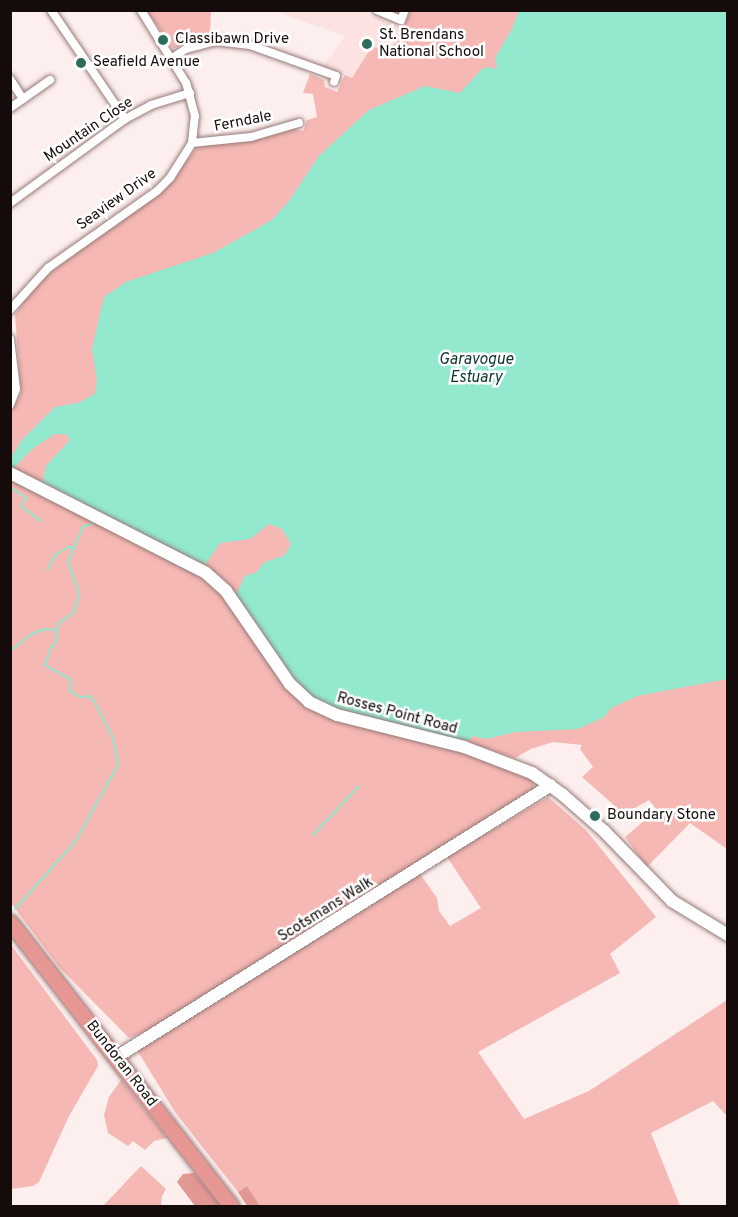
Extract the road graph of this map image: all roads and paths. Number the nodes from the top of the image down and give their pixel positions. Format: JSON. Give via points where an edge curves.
{"nodes":[{"id":1,"x":51,"y":10,"type":"edge"},
{"id":2,"x":141,"y":10,"type":"edge"},
{"id":3,"x":377,"y":10,"type":"edge"},
{"id":4,"x":404,"y":12,"type":"dead end"},
{"id":5,"x":172,"y":58,"type":"junction"},
{"id":6,"x":10,"y":79,"type":"edge"},
{"id":7,"x":50,"y":80,"type":"dead end"},
{"id":8,"x":334,"y":82,"type":"dead end"},
{"id":9,"x":190,"y":93,"type":"junction"},
{"id":10,"x":23,"y":99,"type":"junction"},
{"id":11,"x":10,"y":108,"type":"edge"},
{"id":12,"x":125,"y":119,"type":"junction"},
{"id":13,"x":299,"y":123,"type":"dead end"},
{"id":14,"x":192,"y":143,"type":"junction"},
{"id":15,"x":10,"y":203,"type":"edge"},
{"id":16,"x":10,"y":310,"type":"edge"},
{"id":17,"x":11,"y":341,"type":"edge"},
{"id":18,"x":10,"y":405,"type":"edge"},
{"id":19,"x":14,"y":475,"type":"edge"},
{"id":20,"x":551,"y":785,"type":"junction"},
{"id":21,"x":10,"y":922,"type":"edge"},
{"id":22,"x":728,"y":935,"type":"edge"},
{"id":23,"x":115,"y":1058,"type":"junction"},
{"id":24,"x":231,"y":1206,"type":"edge"}],
"edges":[{"from":1,"to":12,"type":"street"},
{"from":2,"to":5,"type":"street","name":"Seaview Drive"},
{"from":3,"to":4,"type":"street","via":[[400,20]]},
{"from":5,"to":8,"type":"street","via":[[186,49],[216,41],[242,43],[336,76]]},
{"from":5,"to":9,"type":"street","name":"Seaview Drive"},
{"from":6,"to":10,"type":"street"},
{"from":7,"to":10,"type":"street"},
{"from":9,"to":12,"type":"street","name":"Mountain Close","via":[[151,105]]},
{"from":9,"to":14,"type":"street","name":"Seaview Drive","via":[[195,125]]},
{"from":10,"to":11,"type":"street"},
{"from":12,"to":15,"type":"street","name":"Mountain Close"},
{"from":13,"to":14,"type":"street","name":"Ferndale","via":[[251,137]]},
{"from":14,"to":16,"type":"street","name":"Seaview Drive","via":[[157,191],[57,261]]},
{"from":17,"to":18,"type":"street","via":[[16,389]]},
{"from":19,"to":20,"type":"main road","name":"Rosses Point Road","via":[[206,573],[226,591],[290,684],[309,702],[338,715],[492,757]]},
{"from":20,"to":22,"type":"main road","name":"Rosses Point Road","via":[[604,831],[664,895]]},
{"from":20,"to":23,"type":"main road","name":"Scotsmans Walk"},
{"from":21,"to":23,"type":"highway","name":"Bundoran Road"},
{"from":23,"to":24,"type":"highway","name":"Bundoran Road"}]}
